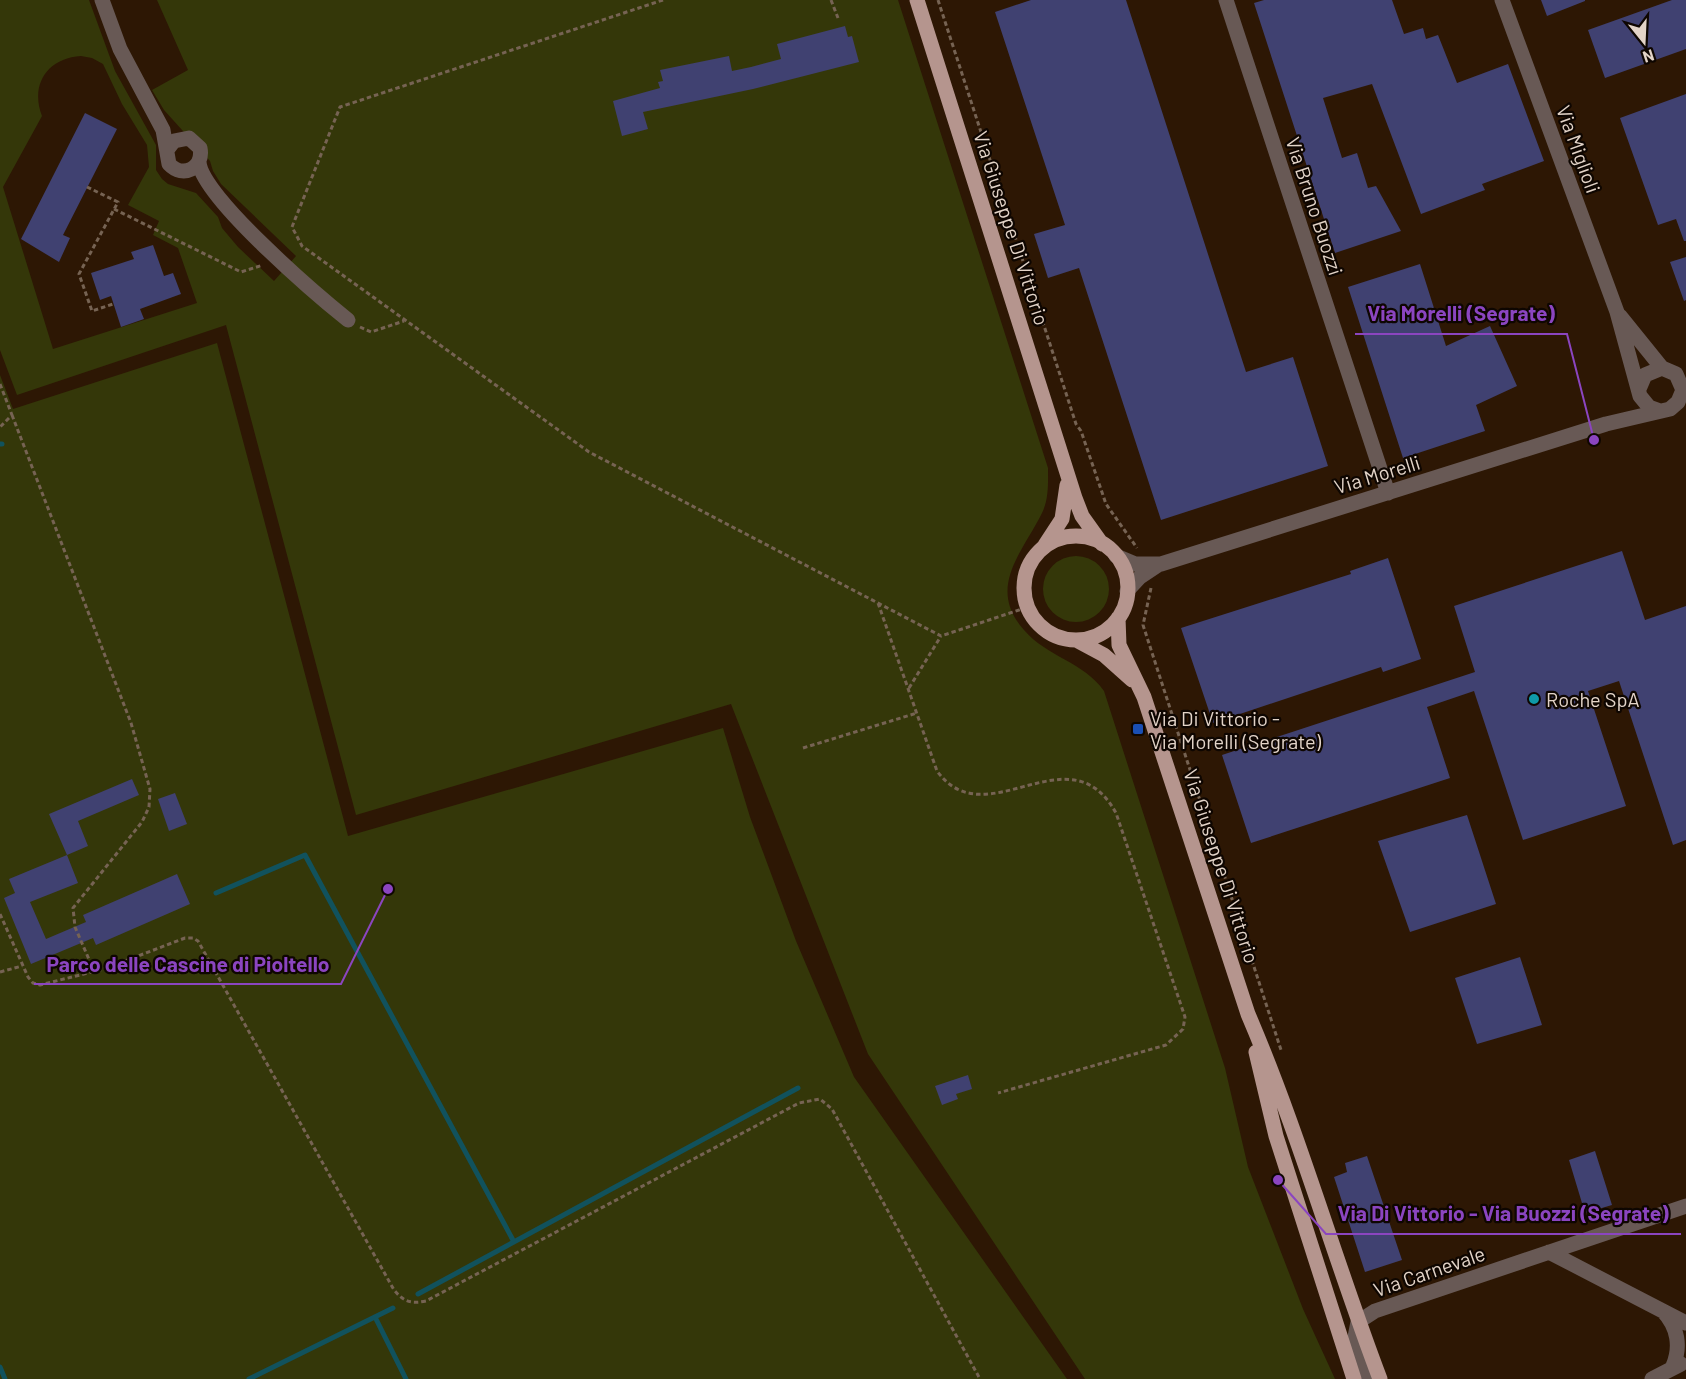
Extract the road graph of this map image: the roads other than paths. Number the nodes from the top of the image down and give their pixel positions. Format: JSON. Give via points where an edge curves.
{"nodes":[{"id":1,"x":102,"y":0,"type":"edge"},
{"id":2,"x":917,"y":0,"type":"edge"},
{"id":3,"x":1226,"y":0,"type":"edge"},
{"id":4,"x":1502,"y":0,"type":"edge"},
{"id":5,"x":161,"y":125,"type":"junction"},
{"id":6,"x":184,"y":138,"type":"junction"},
{"id":7,"x":167,"y":150,"type":"junction"},
{"id":8,"x":199,"y":162,"type":"junction"},
{"id":9,"x":184,"y":172,"type":"junction"},
{"id":10,"x":209,"y":187,"type":"junction"},
{"id":11,"x":1617,"y":312,"type":"junction"},
{"id":12,"x":348,"y":320,"type":"road end"},
{"id":13,"x":1662,"y":368,"type":"junction"},
{"id":14,"x":1684,"y":387,"type":"edge"},
{"id":15,"x":1640,"y":392,"type":"junction"},
{"id":16,"x":1665,"y":410,"type":"junction"},
{"id":17,"x":1686,"y":413,"type":"edge"},
{"id":18,"x":1606,"y":424,"type":"junction"},
{"id":19,"x":1067,"y":468,"type":"junction"},
{"id":20,"x":1388,"y":493,"type":"junction"},
{"id":21,"x":1102,"y":544,"type":"junction"},
{"id":22,"x":1044,"y":548,"type":"junction"},
{"id":23,"x":1116,"y":556,"type":"junction"},
{"id":24,"x":1152,"y":567,"type":"junction"},
{"id":25,"x":1128,"y":591,"type":"junction"},
{"id":26,"x":1118,"y":618,"type":"junction"},
{"id":27,"x":1076,"y":640,"type":"junction"},
{"id":28,"x":1144,"y":697,"type":"junction"},
{"id":29,"x":1248,"y":1014,"type":"junction"},
{"id":30,"x":1686,"y":1206,"type":"edge"},
{"id":31,"x":1549,"y":1252,"type":"junction"},
{"id":32,"x":1663,"y":1311,"type":"junction"},
{"id":33,"x":1358,"y":1322,"type":"junction"},
{"id":34,"x":1686,"y":1323,"type":"edge"},
{"id":35,"x":1679,"y":1364,"type":"edge"},
{"id":36,"x":1354,"y":1379,"type":"edge"},
{"id":37,"x":1365,"y":1379,"type":"edge"},
{"id":38,"x":1380,"y":1379,"type":"edge"},
{"id":39,"x":1652,"y":1379,"type":"edge"}],
"edges":[{"from":1,"to":5,"type":"street","via":[[120,49]]},
{"from":2,"to":19,"type":"main road","name":"Via Giuseppe Di Vittorio"},
{"from":3,"to":20,"type":"street","name":"Via Bruno Buozzi"},
{"from":4,"to":11,"type":"street","name":"Via Miglioli"},
{"from":5,"to":6,"type":"street"},
{"from":5,"to":7,"type":"street"},
{"from":6,"to":7,"type":"street","via":[[174,141]]},
{"from":6,"to":8,"type":"street","via":[[200,148]]},
{"from":7,"to":9,"type":"street","via":[[169,164]]},
{"from":8,"to":9,"type":"street"},
{"from":8,"to":10,"type":"street"},
{"from":9,"to":10,"type":"street"},
{"from":10,"to":12,"type":"street","via":[[279,260]]},
{"from":11,"to":13,"type":"street"},
{"from":11,"to":15,"type":"street"},
{"from":13,"to":14,"type":"street","via":[[1676,374]]},
{"from":13,"to":15,"type":"street","via":[[1645,375]]},
{"from":14,"to":16,"type":"street","via":[[1682,396]]},
{"from":15,"to":16,"type":"street","via":[[1648,407]]},
{"from":15,"to":18,"type":"street","name":"Via Morelli","via":[[1626,414]]},
{"from":16,"to":17,"type":"street"},
{"from":16,"to":18,"type":"street","name":"Via Morelli"},
{"from":18,"to":20,"type":"street","name":"Via Morelli"},
{"from":19,"to":21,"type":"main road","name":"Via Giuseppe Di Vittorio","via":[[1082,516]]},
{"from":19,"to":22,"type":"main road","name":"Via Giuseppe Di Vittorio","via":[[1062,519]]},
{"from":20,"to":24,"type":"street","name":"Via Morelli"},
{"from":21,"to":22,"type":"main road","via":[[1076,537],[1062,538]]},
{"from":21,"to":23,"type":"main road"},
{"from":22,"to":27,"type":"main road","via":[[1030,564],[1025,578],[1028,608],[1049,632]]},
{"from":23,"to":24,"type":"street"},
{"from":23,"to":25,"type":"main road","via":[[1124,570]]},
{"from":24,"to":25,"type":"street","name":"Via Morelli"},
{"from":25,"to":26,"type":"main road"},
{"from":26,"to":27,"type":"main road","via":[[1103,632]]},
{"from":26,"to":28,"type":"main road","name":"Via Giuseppe Di Vittorio","via":[[1119,645]]},
{"from":27,"to":28,"type":"main road","name":"Via Giuseppe Di Vittorio","via":[[1119,668]]},
{"from":28,"to":29,"type":"main road","name":"Via Giuseppe Di Vittorio"},
{"from":29,"to":33,"type":"main road","name":"Via Giuseppe Di Vittorio"},
{"from":29,"to":36,"type":"main road","name":"Via Giuseppe Di Vittorio","via":[[1276,1136]]},
{"from":30,"to":31,"type":"street","name":"Via Carnevale"},
{"from":31,"to":32,"type":"street"},
{"from":31,"to":33,"type":"street","name":"Via Carnevale","via":[[1385,1306]]},
{"from":32,"to":34,"type":"street"},
{"from":32,"to":35,"type":"street","via":[[1677,1336]]},
{"from":33,"to":37,"type":"street","via":[[1355,1337]]},
{"from":33,"to":38,"type":"main road","name":"Via Giuseppe Di Vittorio"},
{"from":35,"to":39,"type":"street"}]}
